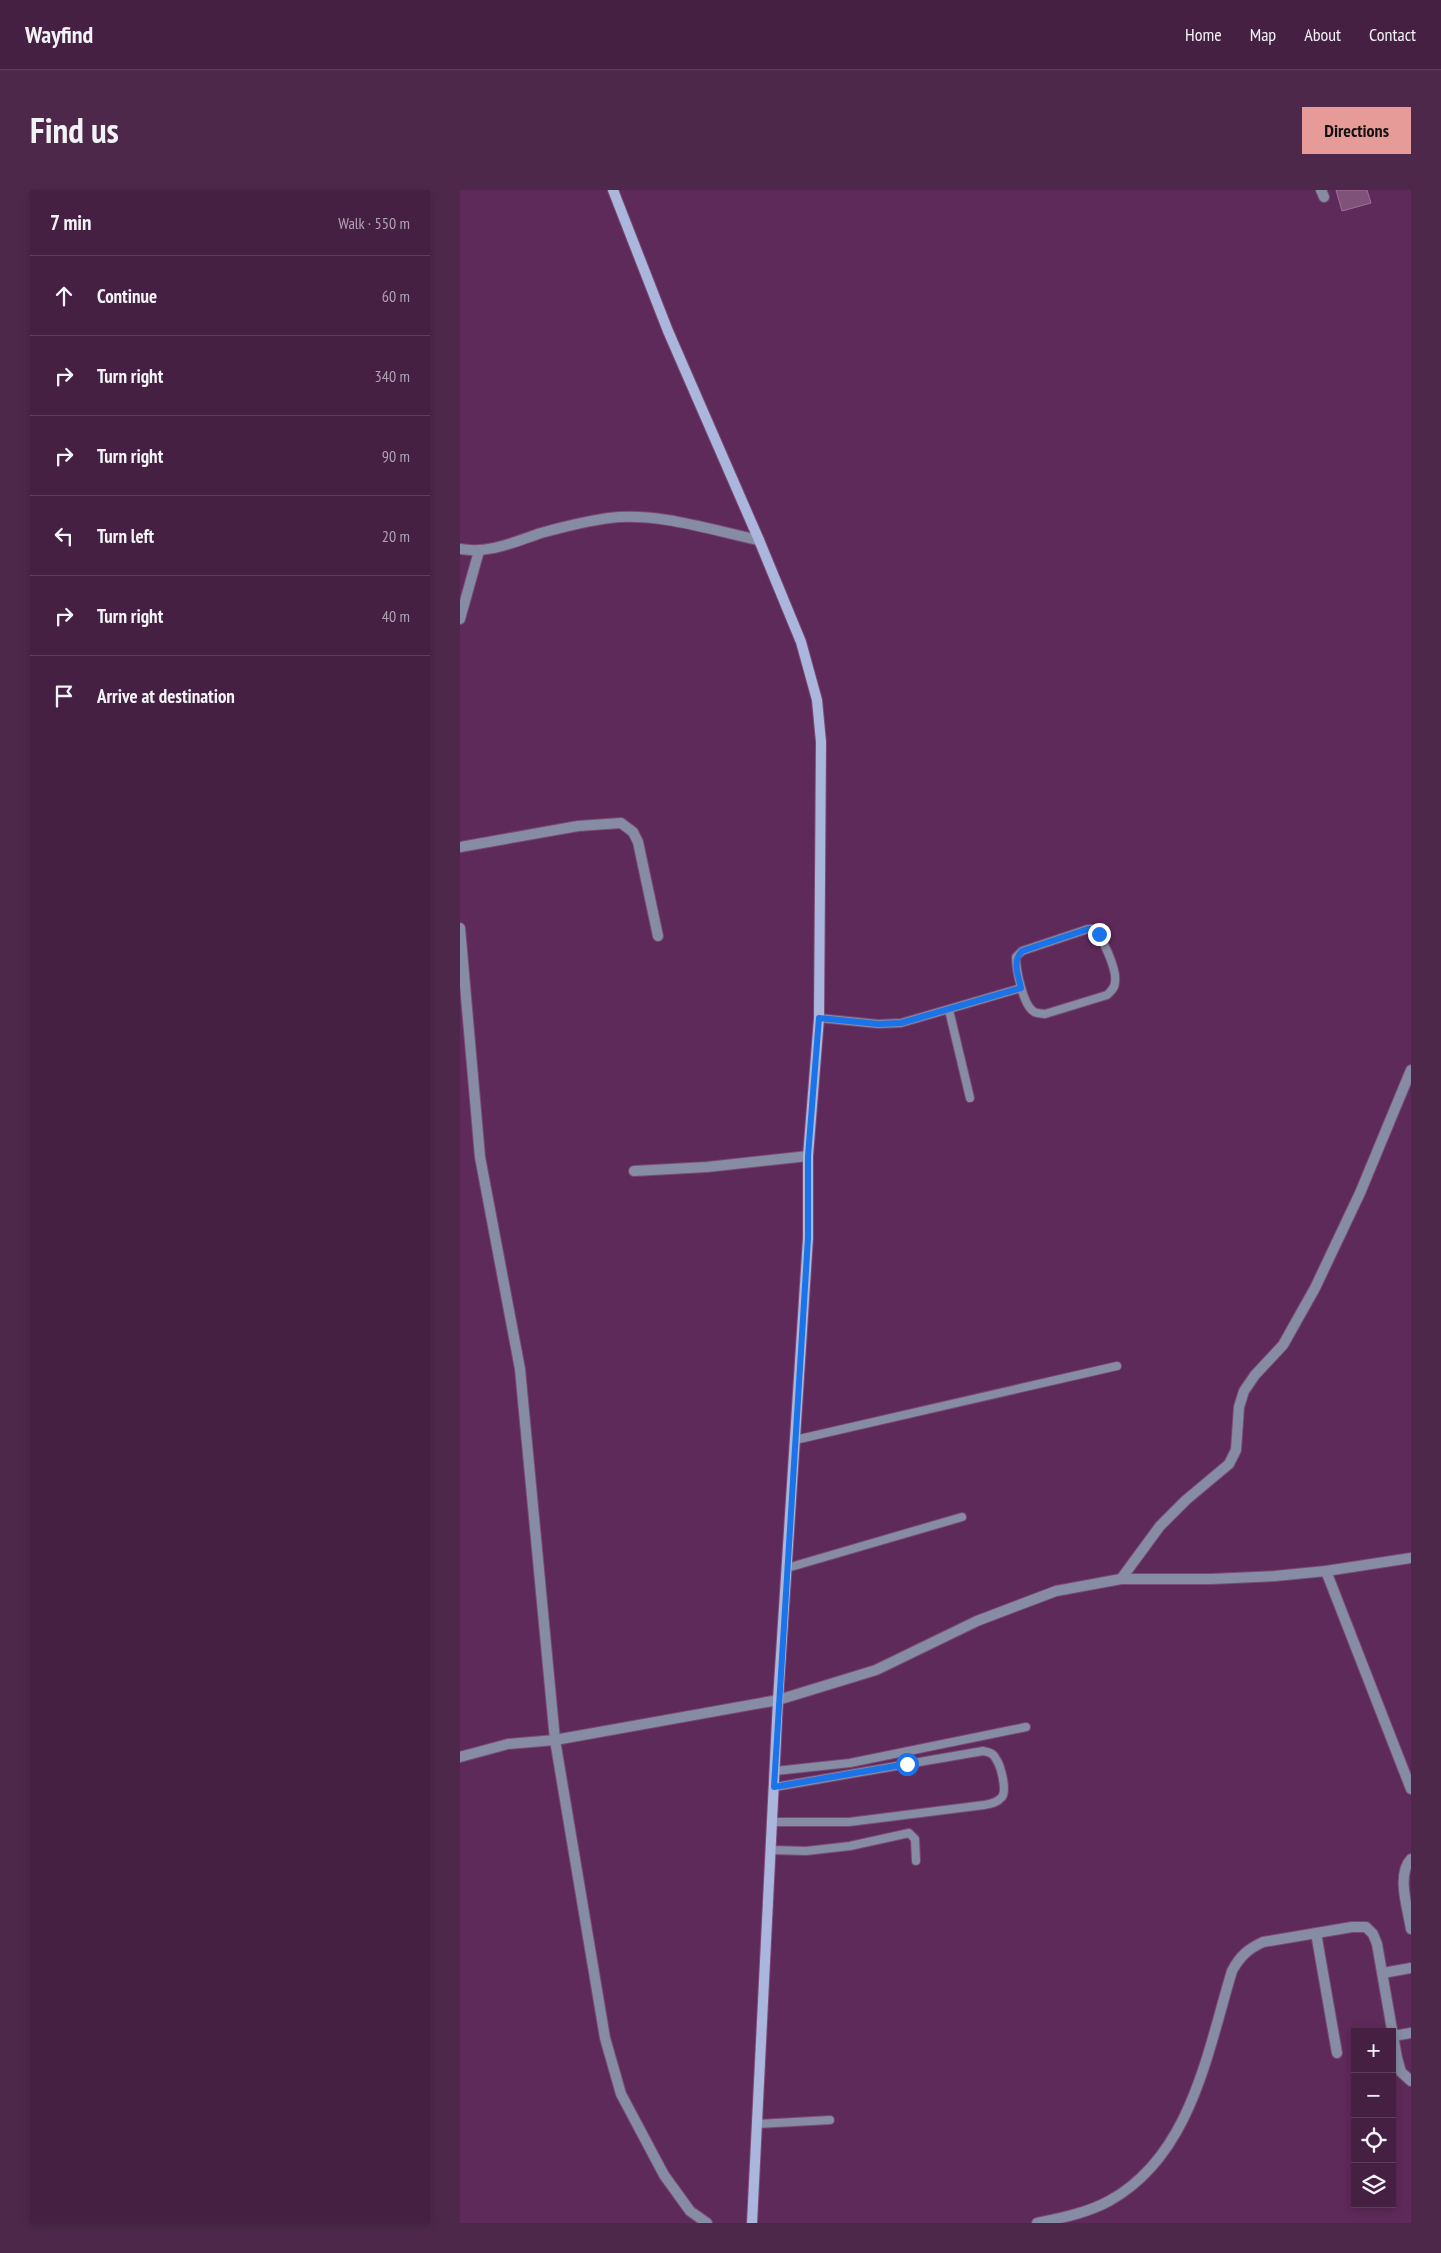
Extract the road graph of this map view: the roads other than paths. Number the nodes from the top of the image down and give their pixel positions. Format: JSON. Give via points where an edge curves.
{"nodes":[{"id":1,"x":613,"y":190,"type":"edge"},
{"id":2,"x":760,"y":540,"type":"junction"},
{"id":3,"x":460,"y":549,"type":"edge"},
{"id":4,"x":479,"y":551,"type":"junction"},
{"id":5,"x":460,"y":620,"type":"edge"},
{"id":6,"x":460,"y":847,"type":"edge"},
{"id":7,"x":460,"y":928,"type":"edge"},
{"id":8,"x":658,"y":936,"type":"dead end"},
{"id":9,"x":1021,"y":988,"type":"junction"},
{"id":10,"x":949,"y":1010,"type":"junction"},
{"id":11,"x":819,"y":1018,"type":"junction"},
{"id":12,"x":1411,"y":1070,"type":"edge"},
{"id":13,"x":970,"y":1098,"type":"dead end"},
{"id":14,"x":808,"y":1156,"type":"junction"},
{"id":15,"x":634,"y":1171,"type":"dead end"},
{"id":16,"x":1117,"y":1366,"type":"dead end"},
{"id":17,"x":795,"y":1440,"type":"junction"},
{"id":18,"x":962,"y":1517,"type":"dead end"},
{"id":19,"x":1411,"y":1558,"type":"edge"},
{"id":20,"x":787,"y":1568,"type":"junction"},
{"id":21,"x":1326,"y":1571,"type":"junction"},
{"id":22,"x":1121,"y":1579,"type":"junction"},
{"id":23,"x":778,"y":1700,"type":"junction"},
{"id":24,"x":1026,"y":1727,"type":"dead end"},
{"id":25,"x":555,"y":1740,"type":"junction"},
{"id":26,"x":460,"y":1757,"type":"edge"},
{"id":27,"x":775,"y":1771,"type":"junction"},
{"id":28,"x":774,"y":1787,"type":"junction"},
{"id":29,"x":1411,"y":1789,"type":"edge"},
{"id":30,"x":773,"y":1822,"type":"junction"},
{"id":31,"x":771,"y":1850,"type":"junction"},
{"id":32,"x":1411,"y":1859,"type":"edge"},
{"id":33,"x":916,"y":1861,"type":"dead end"},
{"id":34,"x":1411,"y":1929,"type":"edge"},
{"id":35,"x":1316,"y":1933,"type":"junction"},
{"id":36,"x":1411,"y":1968,"type":"edge"},
{"id":37,"x":1383,"y":1973,"type":"junction"},
{"id":38,"x":1392,"y":2028,"type":"edge"},
{"id":39,"x":1411,"y":2033,"type":"edge"},
{"id":40,"x":1396,"y":2036,"type":"edge"},
{"id":41,"x":1396,"y":2050,"type":"edge"},
{"id":42,"x":1337,"y":2053,"type":"dead end"},
{"id":43,"x":1411,"y":2081,"type":"edge"},
{"id":44,"x":830,"y":2120,"type":"dead end"},
{"id":45,"x":756,"y":2124,"type":"junction"},
{"id":46,"x":707,"y":2223,"type":"edge"},
{"id":47,"x":752,"y":2223,"type":"edge"},
{"id":48,"x":1037,"y":2223,"type":"edge"}],
"edges":[{"from":1,"to":2,"type":"main road","via":[[668,332]]},
{"from":2,"to":4,"type":"street","via":[[660,520],[627,517],[582,524]]},
{"from":2,"to":11,"type":"main road","via":[[801,642],[817,700],[821,742]]},
{"from":3,"to":4,"type":"street"},
{"from":4,"to":5,"type":"street"},
{"from":6,"to":8,"type":"street","via":[[578,826],[621,823],[634,832],[638,842]]},
{"from":7,"to":25,"type":"street","via":[[480,1157],[520,1369]]},
{"from":9,"to":9,"type":"lane","via":[[1016,957],[1022,951],[1094,929],[1105,945],[1116,980],[1107,995],[1045,1014],[1035,1013],[1029,1008]]},
{"from":9,"to":10,"type":"lane"},
{"from":10,"to":11,"type":"lane","via":[[901,1023]]},
{"from":10,"to":13,"type":"lane"},
{"from":11,"to":14,"type":"main road"},
{"from":12,"to":22,"type":"street","via":[[1360,1193],[1315,1288],[1283,1345],[1244,1391],[1239,1407],[1236,1450],[1229,1464],[1204,1483],[1160,1526]]},
{"from":14,"to":15,"type":"street"},
{"from":14,"to":17,"type":"main road","via":[[808,1238]]},
{"from":16,"to":17,"type":"lane"},
{"from":17,"to":20,"type":"main road"},
{"from":18,"to":20,"type":"lane"},
{"from":19,"to":21,"type":"street"},
{"from":20,"to":23,"type":"main road"},
{"from":21,"to":22,"type":"street","via":[[1211,1579]]},
{"from":21,"to":29,"type":"street"},
{"from":22,"to":23,"type":"street","via":[[1056,1591],[977,1621],[876,1670]]},
{"from":23,"to":25,"type":"street"},
{"from":23,"to":27,"type":"main road"},
{"from":24,"to":27,"type":"lane","via":[[850,1763]]},
{"from":25,"to":26,"type":"street","via":[[508,1744]]},
{"from":25,"to":46,"type":"street","via":[[605,2038],[621,2094],[664,2175],[690,2211]]},
{"from":27,"to":28,"type":"main road"},
{"from":28,"to":30,"type":"main road"},
{"from":28,"to":30,"type":"lane","via":[[983,1751],[990,1752],[996,1759],[1004,1791],[995,1803],[984,1805],[849,1822]]},
{"from":30,"to":31,"type":"main road"},
{"from":31,"to":33,"type":"lane","via":[[806,1851],[850,1846],[909,1833],[914,1839]]},
{"from":31,"to":45,"type":"main road"},
{"from":32,"to":34,"type":"street","via":[[1405,1870],[1404,1886]]},
{"from":35,"to":37,"type":"street","via":[[1366,1927],[1374,1934]]},
{"from":35,"to":42,"type":"street"},
{"from":35,"to":48,"type":"street","via":[[1263,1942],[1240,1957],[1232,1971],[1191,2104],[1170,2145],[1143,2178],[1108,2202]]},
{"from":36,"to":37,"type":"street"},
{"from":37,"to":38,"type":"street"},
{"from":39,"to":40,"type":"street"},
{"from":41,"to":43,"type":"street","via":[[1401,2072]]},
{"from":44,"to":45,"type":"lane"},
{"from":45,"to":47,"type":"main road"}]}
